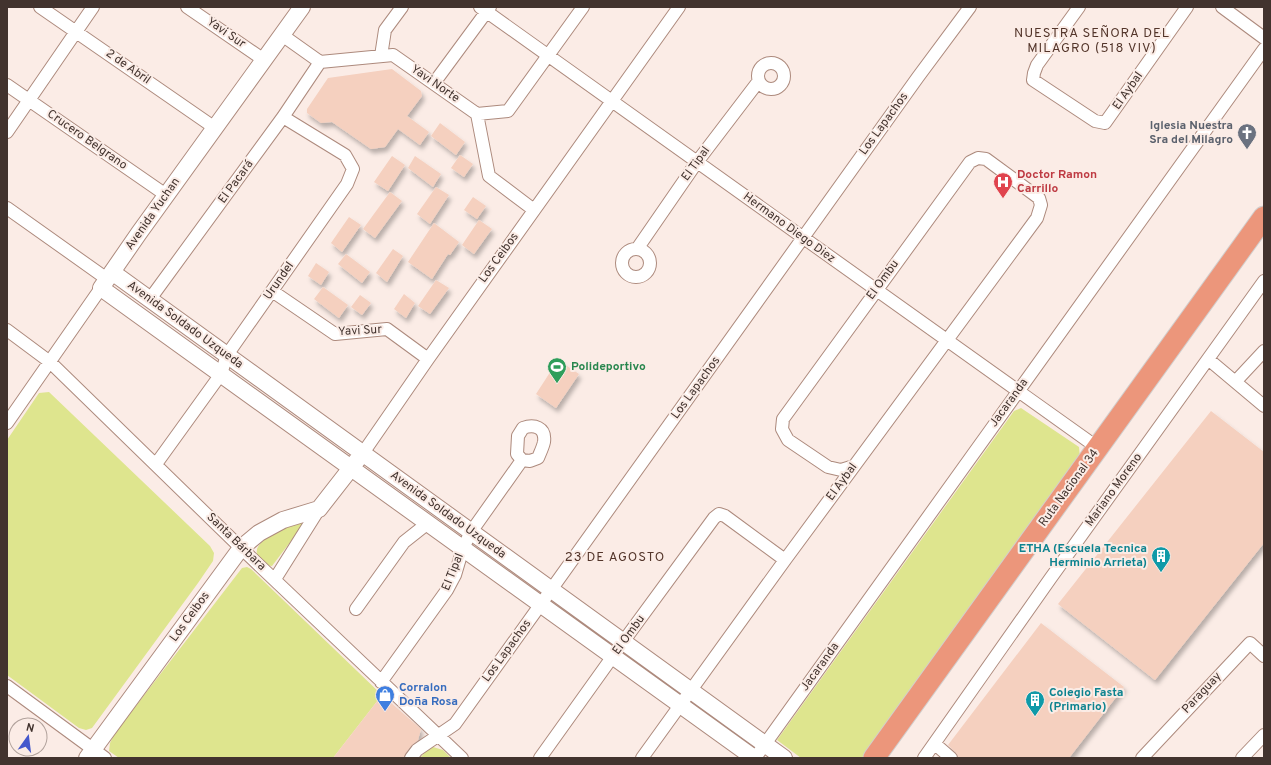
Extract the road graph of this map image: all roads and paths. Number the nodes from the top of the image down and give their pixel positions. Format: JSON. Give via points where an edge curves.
{"nodes":[{"id":1,"x":40,"y":7,"type":"edge"},
{"id":2,"x":93,"y":7,"type":"edge"},
{"id":3,"x":187,"y":7,"type":"edge"},
{"id":4,"x":302,"y":7,"type":"edge"},
{"id":5,"x":402,"y":7,"type":"edge"},
{"id":6,"x":583,"y":7,"type":"edge"},
{"id":7,"x":679,"y":7,"type":"edge"},
{"id":8,"x":970,"y":7,"type":"edge"},
{"id":9,"x":1079,"y":7,"type":"edge"},
{"id":10,"x":1187,"y":7,"type":"edge"},
{"id":11,"x":1222,"y":7,"type":"edge"},
{"id":12,"x":485,"y":8,"type":"edge"},
{"id":13,"x":76,"y":32,"type":"junction"},
{"id":14,"x":282,"y":35,"type":"junction"},
{"id":15,"x":1264,"y":38,"type":"edge"},
{"id":16,"x":1264,"y":49,"type":"edge"},
{"id":17,"x":548,"y":55,"type":"junction"},
{"id":18,"x":381,"y":56,"type":"junction"},
{"id":19,"x":264,"y":60,"type":"junction"},
{"id":20,"x":320,"y":62,"type":"junction"},
{"id":21,"x":758,"y":82,"type":"dead end"},
{"id":22,"x":434,"y":83,"type":"junction"},
{"id":23,"x":7,"y":85,"type":"edge"},
{"id":24,"x":29,"y":100,"type":"junction"},
{"id":25,"x":612,"y":101,"type":"junction"},
{"id":26,"x":477,"y":114,"type":"junction"},
{"id":27,"x":283,"y":117,"type":"junction"},
{"id":28,"x":215,"y":128,"type":"junction"},
{"id":29,"x":7,"y":132,"type":"edge"},
{"id":30,"x":697,"y":162,"type":"junction"},
{"id":31,"x":166,"y":195,"type":"junction"},
{"id":32,"x":1041,"y":205,"type":"joint"},
{"id":33,"x":7,"y":208,"type":"edge"},
{"id":34,"x":534,"y":210,"type":"junction"},
{"id":35,"x":1264,"y":217,"type":"edge"},
{"id":36,"x":1264,"y":237,"type":"edge"},
{"id":37,"x":803,"y":238,"type":"junction"},
{"id":38,"x":637,"y":249,"type":"dead end"},
{"id":39,"x":107,"y":280,"type":"junction"},
{"id":40,"x":1264,"y":281,"type":"edge"},
{"id":41,"x":876,"y":290,"type":"junction"},
{"id":42,"x":272,"y":291,"type":"junction"},
{"id":43,"x":150,"y":299,"type":"junction"},
{"id":44,"x":7,"y":330,"type":"edge"},
{"id":45,"x":947,"y":340,"type":"junction"},
{"id":46,"x":1264,"y":350,"type":"edge"},
{"id":47,"x":227,"y":355,"type":"junction"},
{"id":48,"x":428,"y":359,"type":"junction"},
{"id":49,"x":1208,"y":359,"type":"junction"},
{"id":50,"x":50,"y":362,"type":"junction"},
{"id":51,"x":221,"y":374,"type":"junction"},
{"id":52,"x":1236,"y":381,"type":"junction"},
{"id":53,"x":1018,"y":391,"type":"junction"},
{"id":54,"x":1264,"y":406,"type":"edge"},
{"id":55,"x":7,"y":423,"type":"edge"},
{"id":56,"x":1098,"y":448,"type":"junction"},
{"id":57,"x":363,"y":453,"type":"junction"},
{"id":58,"x":522,"y":460,"type":"dead end"},
{"id":59,"x":156,"y":464,"type":"junction"},
{"id":60,"x":854,"y":466,"type":"junction"},
{"id":61,"x":351,"y":468,"type":"junction"},
{"id":62,"x":320,"y":509,"type":"junction"},
{"id":63,"x":428,"y":523,"type":"junction"},
{"id":64,"x":471,"y":532,"type":"junction"},
{"id":65,"x":241,"y":548,"type":"junction"},
{"id":66,"x":463,"y":548,"type":"junction"},
{"id":67,"x":785,"y":560,"type":"junction"},
{"id":68,"x":275,"y":579,"type":"junction"},
{"id":69,"x":551,"y":589,"type":"junction"},
{"id":70,"x":540,"y":604,"type":"junction"},
{"id":71,"x":356,"y":609,"type":"dead end"},
{"id":72,"x":623,"y":642,"type":"junction"},
{"id":73,"x":613,"y":656,"type":"junction"},
{"id":74,"x":1264,"y":656,"type":"edge"},
{"id":75,"x":382,"y":682,"type":"junction"},
{"id":76,"x":7,"y":686,"type":"edge"},
{"id":77,"x":691,"y":690,"type":"junction"},
{"id":78,"x":681,"y":705,"type":"junction"},
{"id":79,"x":438,"y":735,"type":"junction"},
{"id":80,"x":1264,"y":735,"type":"edge"},
{"id":81,"x":764,"y":744,"type":"junction"},
{"id":82,"x":935,"y":744,"type":"junction"},
{"id":83,"x":95,"y":755,"type":"edge"},
{"id":84,"x":411,"y":758,"type":"edge"},
{"id":85,"x":462,"y":758,"type":"edge"},
{"id":86,"x":540,"y":758,"type":"edge"},
{"id":87,"x":642,"y":758,"type":"edge"},
{"id":88,"x":755,"y":758,"type":"edge"},
{"id":89,"x":784,"y":758,"type":"edge"},
{"id":90,"x":874,"y":758,"type":"edge"},
{"id":91,"x":887,"y":758,"type":"edge"},
{"id":92,"x":924,"y":758,"type":"edge"},
{"id":93,"x":951,"y":758,"type":"edge"},
{"id":94,"x":1142,"y":758,"type":"edge"},
{"id":95,"x":1242,"y":758,"type":"edge"}],
"edges":[{"from":1,"to":13,"type":"street","name":"2 de Abril"},
{"from":2,"to":13,"type":"street"},
{"from":3,"to":19,"type":"street","name":"Yavi Sur"},
{"from":4,"to":14,"type":"street","name":"Avenida Yuchan"},
{"from":5,"to":18,"type":"street","via":[[385,30]]},
{"from":6,"to":17,"type":"street"},
{"from":7,"to":25,"type":"street","name":"Los Ceibos"},
{"from":8,"to":37,"type":"street","name":"Los Lapachos"},
{"from":9,"to":10,"type":"street","name":"El Aybal","via":[[1038,64],[1033,80],[1095,121],[1105,123]]},
{"from":11,"to":15,"type":"street"},
{"from":12,"to":17,"type":"street","name":"Hermano Diego Diez"},
{"from":12,"to":22,"type":"street"},
{"from":13,"to":24,"type":"street"},
{"from":13,"to":28,"type":"street","name":"2 de Abril"},
{"from":14,"to":19,"type":"street","name":"Avenida Yuchan"},
{"from":14,"to":20,"type":"street"},
{"from":16,"to":53,"type":"street","name":"Jacaranda"},
{"from":17,"to":25,"type":"street","name":"Hermano Diego Diez"},
{"from":17,"to":26,"type":"street","via":[[508,111]]},
{"from":18,"to":20,"type":"street","name":"Yavi Norte"},
{"from":18,"to":22,"type":"street","name":"Yavi Norte","via":[[393,55]]},
{"from":19,"to":28,"type":"street","name":"Avenida Yuchan"},
{"from":20,"to":27,"type":"street","name":"El Pacará"},
{"from":21,"to":30,"type":"street","name":"El Tipal"},
{"from":22,"to":26,"type":"street","name":"Yavi Norte"},
{"from":23,"to":24,"type":"street","name":"Crucero Belgrano"},
{"from":24,"to":29,"type":"street"},
{"from":24,"to":31,"type":"street","name":"Crucero Belgrano"},
{"from":25,"to":30,"type":"street","name":"Hermano Diego Diez"},
{"from":25,"to":34,"type":"street","name":"Los Ceibos"},
{"from":26,"to":34,"type":"street","via":[[489,176]]},
{"from":27,"to":42,"type":"street","name":"Urundel","via":[[345,155],[352,169],[347,184]]},
{"from":27,"to":43,"type":"street","name":"El Pacará"},
{"from":28,"to":31,"type":"street","name":"Avenida Yuchan"},
{"from":30,"to":37,"type":"street","name":"Hermano Diego Diez"},
{"from":30,"to":38,"type":"street","name":"El Tipal"},
{"from":31,"to":39,"type":"street","name":"Avenida Yuchan"},
{"from":32,"to":41,"type":"street","name":"El Ombu","via":[[1039,198],[986,159],[978,158],[970,162]]},
{"from":32,"to":45,"type":"street","name":"El Aybal","via":[[1037,218]]},
{"from":33,"to":39,"type":"street","name":"Avenida Soldado Uzqueda"},
{"from":34,"to":48,"type":"street","name":"Los Ceibos"},
{"from":35,"to":56,"type":"highway","name":"Ruta Nacional 34"},
{"from":36,"to":91,"type":"highway","name":"Ruta Nacional 34"},
{"from":37,"to":41,"type":"street","name":"Hermano Diego Diez"},
{"from":37,"to":69,"type":"street","name":"Los Lapachos"},
{"from":39,"to":43,"type":"street","name":"Avenida Soldado Uzqueda"},
{"from":39,"to":50,"type":"street","name":"Avenida Yuchan"},
{"from":39,"to":51,"type":"street","name":"Avenida Soldado Uzqueda"},
{"from":40,"to":49,"type":"street","name":"Mariano Moreno"},
{"from":41,"to":45,"type":"street","name":"Hermano Diego Diez"},
{"from":41,"to":60,"type":"street","name":"El Ombu","via":[[783,419],[782,429],[788,440],[828,467],[841,470]]},
{"from":42,"to":47,"type":"street","name":"Urundel"},
{"from":42,"to":48,"type":"street","name":"Yavi Sur","via":[[334,334],[387,329]]},
{"from":43,"to":47,"type":"street","name":"Avenida Soldado Uzqueda"},
{"from":44,"to":50,"type":"street","name":"Santa Bárbara"},
{"from":45,"to":53,"type":"street","name":"Hermano Diego Diez"},
{"from":45,"to":60,"type":"street","name":"El Aybal"},
{"from":46,"to":52,"type":"street"},
{"from":47,"to":51,"type":"street","name":"Urundel"},
{"from":47,"to":57,"type":"street","name":"Avenida Soldado Uzqueda"},
{"from":48,"to":57,"type":"street","name":"Los Ceibos"},
{"from":49,"to":52,"type":"street"},
{"from":49,"to":82,"type":"street","name":"Mariano Moreno"},
{"from":50,"to":55,"type":"street","name":"Avenida Yuchan"},
{"from":50,"to":59,"type":"street","name":"Santa Bárbara"},
{"from":51,"to":59,"type":"street","name":"Urundel"},
{"from":51,"to":61,"type":"street","name":"Avenida Soldado Uzqueda"},
{"from":52,"to":54,"type":"street"},
{"from":53,"to":56,"type":"street","name":"Hermano Diego Diez"},
{"from":53,"to":81,"type":"street","name":"Jacaranda"},
{"from":56,"to":90,"type":"highway","name":"Ruta Nacional 34"},
{"from":57,"to":61,"type":"street","name":"Los Ceibos"},
{"from":57,"to":64,"type":"street","name":"Avenida Soldado Uzqueda"},
{"from":58,"to":64,"type":"street","name":"El Tipal"},
{"from":59,"to":65,"type":"street","name":"Santa Bárbara"},
{"from":60,"to":67,"type":"street","name":"El Aybal"},
{"from":61,"to":62,"type":"street","name":"Los Ceibos"},
{"from":61,"to":63,"type":"street","name":"Avenida Soldado Uzqueda"},
{"from":62,"to":65,"type":"street","name":"Los Ceibos","via":[[283,520],[259,533]]},
{"from":62,"to":68,"type":"street","name":"Los Ceibos"},
{"from":63,"to":66,"type":"street","name":"Avenida Soldado Uzqueda"},
{"from":63,"to":71,"type":"street","via":[[404,542]]},
{"from":64,"to":66,"type":"street","name":"El Tipal"},
{"from":64,"to":69,"type":"street","name":"Avenida Soldado Uzqueda"},
{"from":65,"to":68,"type":"street","name":"Santa Bárbara"},
{"from":65,"to":83,"type":"street","name":"Los Ceibos"},
{"from":66,"to":70,"type":"street","name":"Avenida Soldado Uzqueda"},
{"from":66,"to":75,"type":"street","name":"El Tipal","via":[[448,590]]},
{"from":67,"to":72,"type":"street","name":"El Ombu","via":[[719,514]]},
{"from":67,"to":77,"type":"street","name":"El Aybal"},
{"from":68,"to":75,"type":"street","name":"Santa Bárbara"},
{"from":69,"to":70,"type":"street","name":"Los Lapachos"},
{"from":69,"to":72,"type":"street","name":"Avenida Soldado Uzqueda"},
{"from":70,"to":73,"type":"street","name":"Avenida Soldado Uzqueda"},
{"from":70,"to":79,"type":"street","name":"Los Lapachos","via":[[455,724]]},
{"from":72,"to":73,"type":"street","name":"El Ombu"},
{"from":72,"to":77,"type":"street","name":"Avenida Soldado Uzqueda"},
{"from":73,"to":78,"type":"street","name":"Avenida Soldado Uzqueda"},
{"from":73,"to":86,"type":"street","name":"El Ombu"},
{"from":74,"to":94,"type":"street","name":"Paraguay","via":[[1250,643]]},
{"from":75,"to":79,"type":"street","name":"Santa Bárbara"},
{"from":76,"to":83,"type":"street"},
{"from":77,"to":78,"type":"street","name":"El Aybal"},
{"from":77,"to":81,"type":"street","name":"Avenida Soldado Uzqueda"},
{"from":78,"to":87,"type":"street","name":"El Aybal"},
{"from":78,"to":88,"type":"street","name":"Avenida Soldado Uzqueda"},
{"from":79,"to":84,"type":"street","name":"Los Lapachos","via":[[417,750]]},
{"from":79,"to":85,"type":"street","name":"Santa Bárbara"},
{"from":80,"to":95,"type":"street"},
{"from":81,"to":88,"type":"street","name":"Jacaranda"},
{"from":81,"to":89,"type":"street","name":"Avenida Soldado Uzqueda"},
{"from":82,"to":92,"type":"street","name":"Mariano Moreno"},
{"from":82,"to":93,"type":"street"}]}
